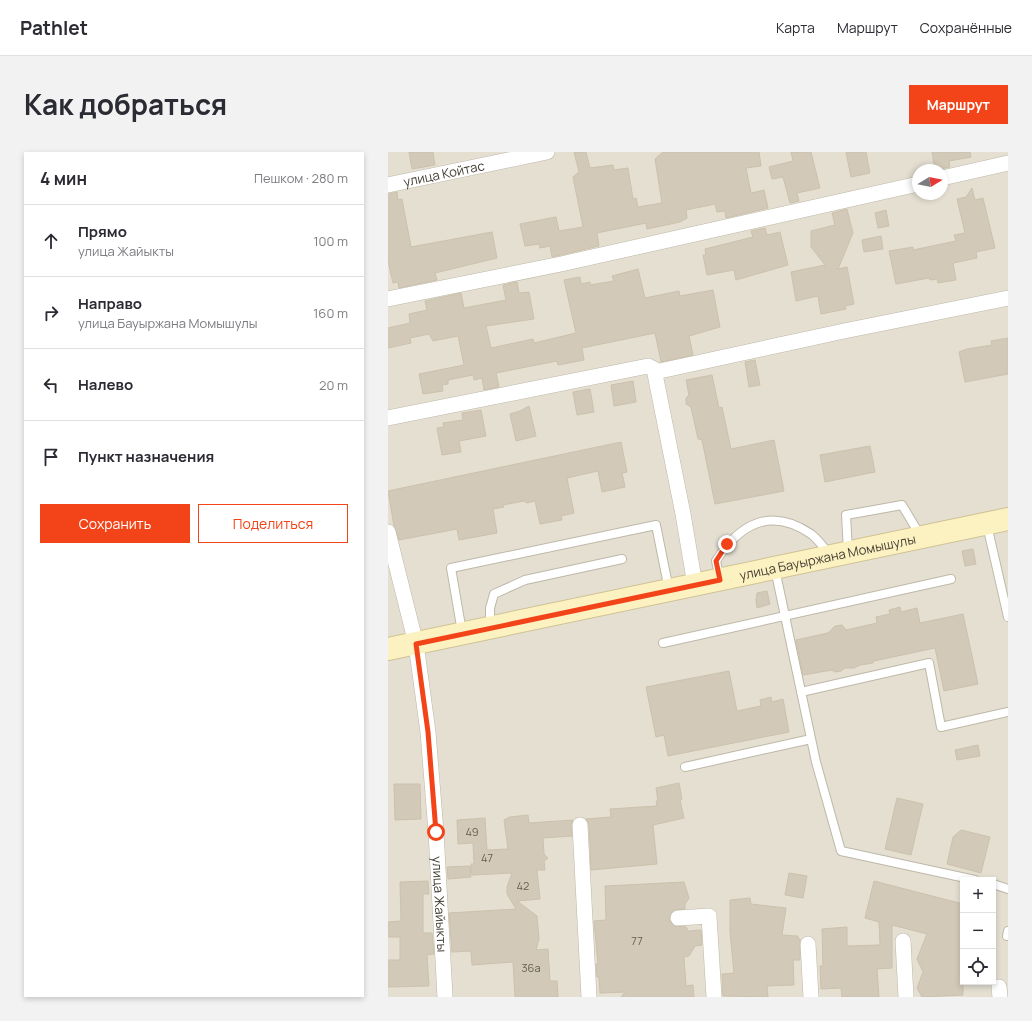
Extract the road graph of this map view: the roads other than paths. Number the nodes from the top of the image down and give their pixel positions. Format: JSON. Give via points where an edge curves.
{"nodes":[{"id":1,"x":547,"y":152,"type":"edge"},
{"id":2,"x":1008,"y":163,"type":"edge"},
{"id":3,"x":948,"y":177,"type":"edge"},
{"id":4,"x":388,"y":185,"type":"edge"},
{"id":5,"x":912,"y":185,"type":"edge"},
{"id":6,"x":1008,"y":298,"type":"edge"},
{"id":7,"x":388,"y":299,"type":"edge"},
{"id":8,"x":655,"y":372,"type":"junction"},
{"id":9,"x":388,"y":418,"type":"edge"},
{"id":10,"x":1008,"y":519,"type":"edge"},
{"id":11,"x":987,"y":524,"type":"junction"},
{"id":12,"x":388,"y":532,"type":"edge"},
{"id":13,"x":922,"y":538,"type":"junction"},
{"id":14,"x":840,"y":555,"type":"junction"},
{"id":15,"x":622,"y":560,"type":"dead end"},
{"id":16,"x":775,"y":568,"type":"junction"},
{"id":17,"x":951,"y":579,"type":"dead end"},
{"id":18,"x":720,"y":580,"type":"junction"},
{"id":19,"x":695,"y":585,"type":"junction"},
{"id":20,"x":669,"y":591,"type":"junction"},
{"id":21,"x":784,"y":615,"type":"junction"},
{"id":22,"x":1008,"y":617,"type":"edge"},
{"id":23,"x":490,"y":628,"type":"junction"},
{"id":24,"x":462,"y":634,"type":"junction"},
{"id":25,"x":663,"y":642,"type":"dead end"},
{"id":26,"x":416,"y":644,"type":"junction"},
{"id":27,"x":388,"y":649,"type":"edge"},
{"id":28,"x":801,"y":692,"type":"junction"},
{"id":29,"x":1008,"y":712,"type":"edge"},
{"id":30,"x":811,"y":739,"type":"junction"},
{"id":31,"x":685,"y":767,"type":"dead end"},
{"id":32,"x":580,"y":825,"type":"dead end"},
{"id":33,"x":961,"y":877,"type":"edge"},
{"id":34,"x":996,"y":885,"type":"edge"},
{"id":35,"x":1008,"y":889,"type":"edge"},
{"id":36,"x":678,"y":918,"type":"dead end"},
{"id":37,"x":903,"y":941,"type":"dead end"},
{"id":38,"x":808,"y":944,"type":"dead end"},
{"id":39,"x":445,"y":997,"type":"edge"},
{"id":40,"x":589,"y":997,"type":"edge"},
{"id":41,"x":714,"y":997,"type":"edge"},
{"id":42,"x":811,"y":997,"type":"edge"},
{"id":43,"x":906,"y":997,"type":"edge"}],
"edges":[{"from":1,"to":4,"type":"street","name":"улица Койтас"},
{"from":2,"to":3,"type":"street"},
{"from":5,"to":7,"type":"street","via":[[561,264]]},
{"from":6,"to":8,"type":"street"},
{"from":8,"to":9,"type":"street","via":[[654,368],[648,366]]},
{"from":8,"to":19,"type":"street"},
{"from":10,"to":11,"type":"street","name":"улица Бауыржана Момышулы"},
{"from":11,"to":13,"type":"street","name":"улица Бауыржана Момышулы"},
{"from":11,"to":22,"type":"lane"},
{"from":12,"to":26,"type":"street","name":"улица Жайыкты"},
{"from":13,"to":14,"type":"street","name":"улица Бауыржана Момышулы"},
{"from":13,"to":14,"type":"lane","via":[[902,505],[846,515]]},
{"from":14,"to":16,"type":"street","name":"улица Бауыржана Момышулы"},
{"from":14,"to":18,"type":"lane","via":[[813,535],[775,519],[761,522],[727,544],[716,561]]},
{"from":15,"to":23,"type":"lane","via":[[525,580],[494,594],[490,608]]},
{"from":16,"to":18,"type":"street","name":"улица Бауыржана Момышулы"},
{"from":16,"to":21,"type":"lane"},
{"from":17,"to":21,"type":"lane"},
{"from":18,"to":19,"type":"street","name":"улица Бауыржана Момышулы"},
{"from":19,"to":20,"type":"street","name":"улица Бауыржана Момышулы"},
{"from":20,"to":23,"type":"street","name":"улица Бауыржана Момышулы"},
{"from":20,"to":24,"type":"lane","via":[[656,525],[527,551],[450,568]]},
{"from":21,"to":25,"type":"lane"},
{"from":21,"to":28,"type":"lane"},
{"from":23,"to":24,"type":"street","name":"улица Бауыржана Момышулы"},
{"from":24,"to":26,"type":"street","name":"улица Бауыржана Момышулы"},
{"from":26,"to":27,"type":"street","name":"улица Бауыржана Момышулы"},
{"from":26,"to":39,"type":"street","name":"улица Жайыкты","via":[[434,801]]},
{"from":28,"to":29,"type":"lane","via":[[929,663],[941,727]]},
{"from":28,"to":30,"type":"lane"},
{"from":30,"to":31,"type":"lane"},
{"from":30,"to":33,"type":"lane","via":[[841,851]]},
{"from":32,"to":40,"type":"street"},
{"from":34,"to":35,"type":"lane"},
{"from":36,"to":41,"type":"street","via":[[709,916]]},
{"from":37,"to":43,"type":"street"},
{"from":38,"to":42,"type":"street"}]}
